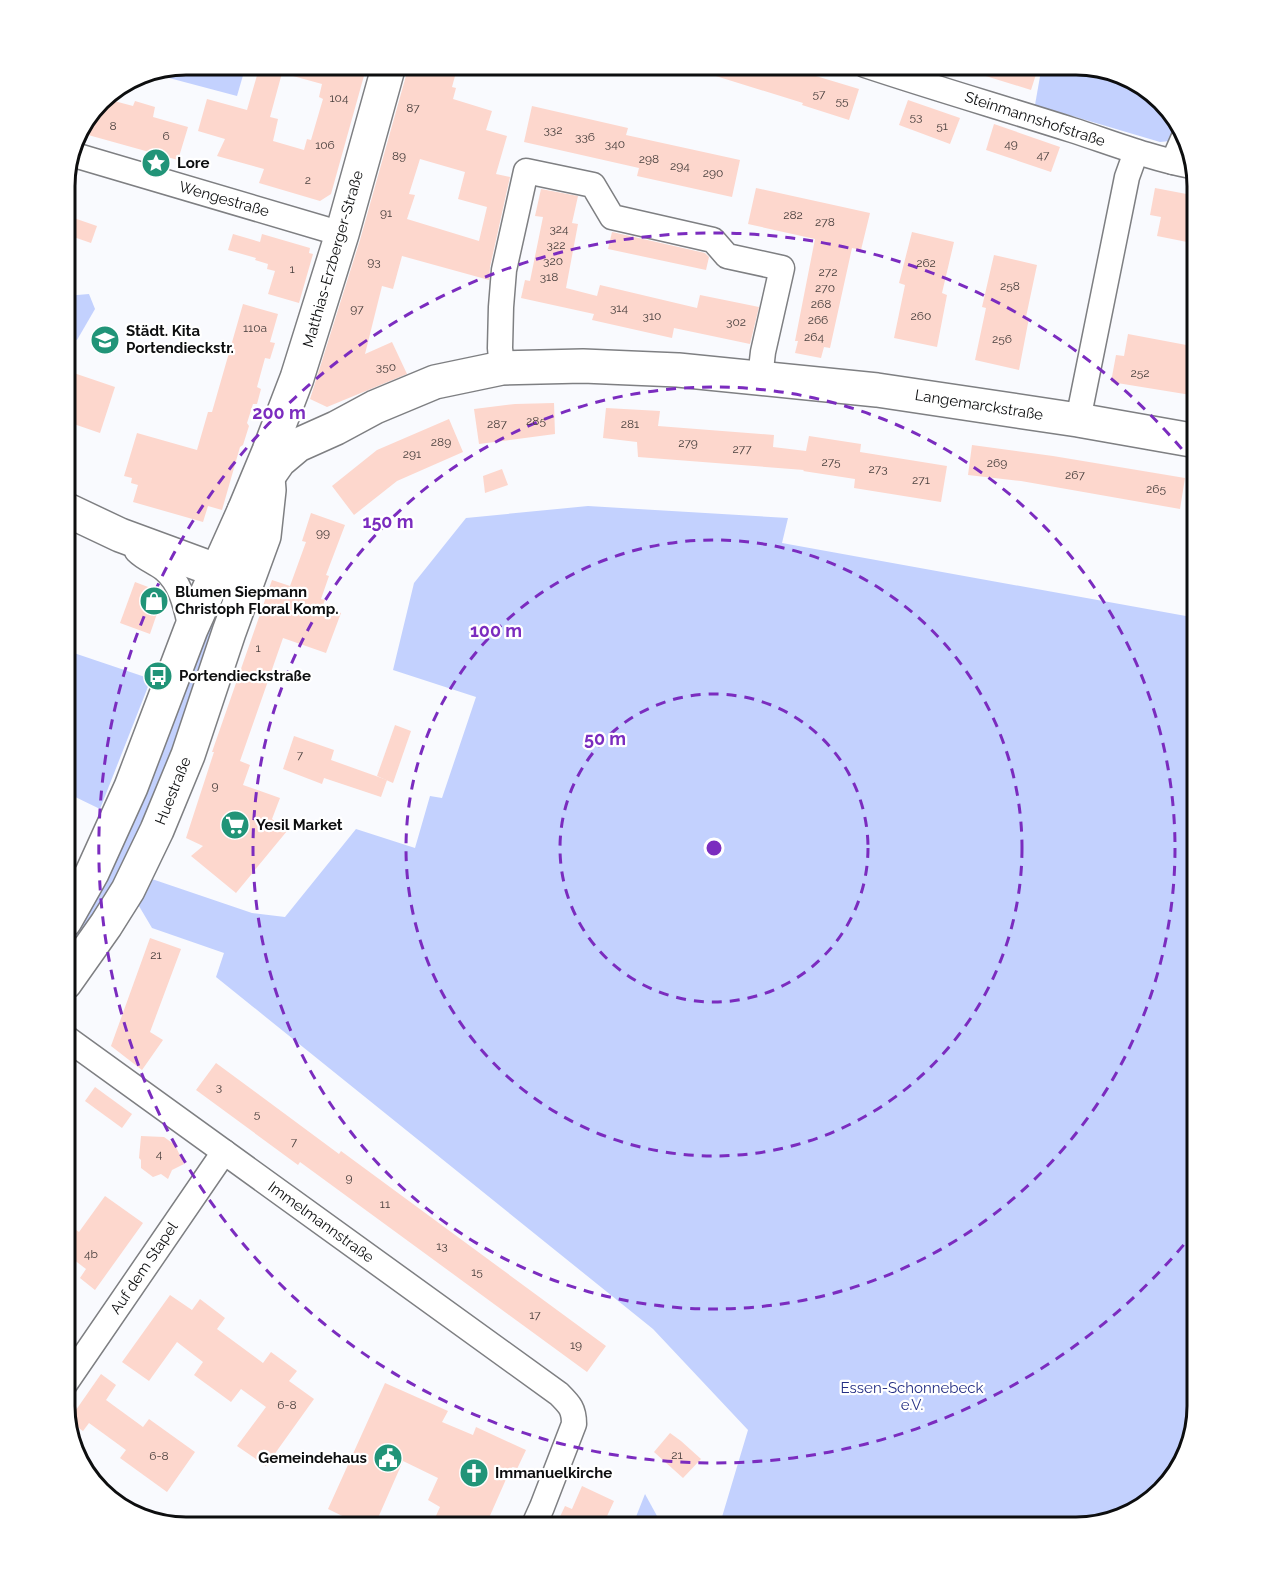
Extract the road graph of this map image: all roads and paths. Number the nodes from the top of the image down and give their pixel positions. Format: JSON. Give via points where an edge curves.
{"nodes":[{"id":1,"x":386,"y":75,"type":"edge"},
{"id":2,"x":897,"y":75,"type":"edge"},
{"id":3,"x":1136,"y":152,"type":"junction"},
{"id":4,"x":79,"y":156,"type":"edge"},
{"id":5,"x":1182,"y":164,"type":"edge"},
{"id":6,"x":342,"y":234,"type":"junction"},
{"id":7,"x":502,"y":368,"type":"junction"},
{"id":8,"x":759,"y":378,"type":"junction"},
{"id":9,"x":1078,"y":420,"type":"junction"},
{"id":10,"x":336,"y":428,"type":"junction"},
{"id":11,"x":1187,"y":439,"type":"edge"},
{"id":12,"x":269,"y":463,"type":"junction"},
{"id":13,"x":75,"y":514,"type":"edge"},
{"id":14,"x":254,"y":524,"type":"junction"},
{"id":15,"x":120,"y":535,"type":"junction"},
{"id":16,"x":217,"y":570,"type":"junction"},
{"id":17,"x":247,"y":582,"type":"junction"},
{"id":18,"x":191,"y":629,"type":"junction"},
{"id":19,"x":75,"y":903,"type":"edge"},
{"id":20,"x":75,"y":969,"type":"edge"},
{"id":21,"x":75,"y":1044,"type":"edge"},
{"id":22,"x":224,"y":1152,"type":"junction"},
{"id":23,"x":75,"y":1368,"type":"edge"},
{"id":24,"x":536,"y":1517,"type":"edge"}],
"edges":[{"from":1,"to":6,"type":"street","name":"Matthias-Erzberger-Straße"},
{"from":2,"to":3,"type":"street","name":"Steinmannshofstraße"},
{"from":3,"to":5,"type":"street","name":"Steinmannshofstraße"},
{"from":3,"to":9,"type":"street","via":[[1127,177]]},
{"from":4,"to":6,"type":"street","name":"Wengestraße"},
{"from":6,"to":12,"type":"street","name":"Matthias-Erzberger-Straße"},
{"from":7,"to":8,"type":"street","name":"Langemarckstraße","via":[[584,366]]},
{"from":7,"to":8,"type":"street","via":[[504,270],[526,171],[593,185],[612,217],[713,240],[727,256],[782,268]]},
{"from":7,"to":10,"type":"street","name":"Langemarckstraße","via":[[435,382]]},
{"from":8,"to":9,"type":"street","name":"Langemarckstraße","via":[[877,390]]},
{"from":9,"to":11,"type":"street","name":"Langemarckstraße"},
{"from":10,"to":12,"type":"street","name":"Langemarckstraße"},
{"from":10,"to":14,"type":"street","name":"Langemarckstraße"},
{"from":12,"to":14,"type":"street","name":"Matthias-Erzberger-Straße","via":[[269,490]]},
{"from":13,"to":15,"type":"street"},
{"from":14,"to":16,"type":"street","name":"Matthias-Erzberger-Straße"},
{"from":14,"to":17,"type":"street","name":"Matthias-Erzberger-Straße"},
{"from":15,"to":16,"type":"street"},
{"from":15,"to":18,"type":"street","via":[[166,570],[186,605]]},
{"from":16,"to":17,"type":"street"},
{"from":16,"to":18,"type":"street"},
{"from":17,"to":20,"type":"street","name":"Huestraße","via":[[188,755],[157,830],[128,890]]},
{"from":18,"to":19,"type":"street","via":[[131,787]]},
{"from":21,"to":22,"type":"street","name":"Immelmannstraße"},
{"from":22,"to":23,"type":"street","name":"Auf dem Stapel"},
{"from":22,"to":24,"type":"street","name":"Immelmannstraße","via":[[568,1403],[574,1412],[574,1424]]}]}
